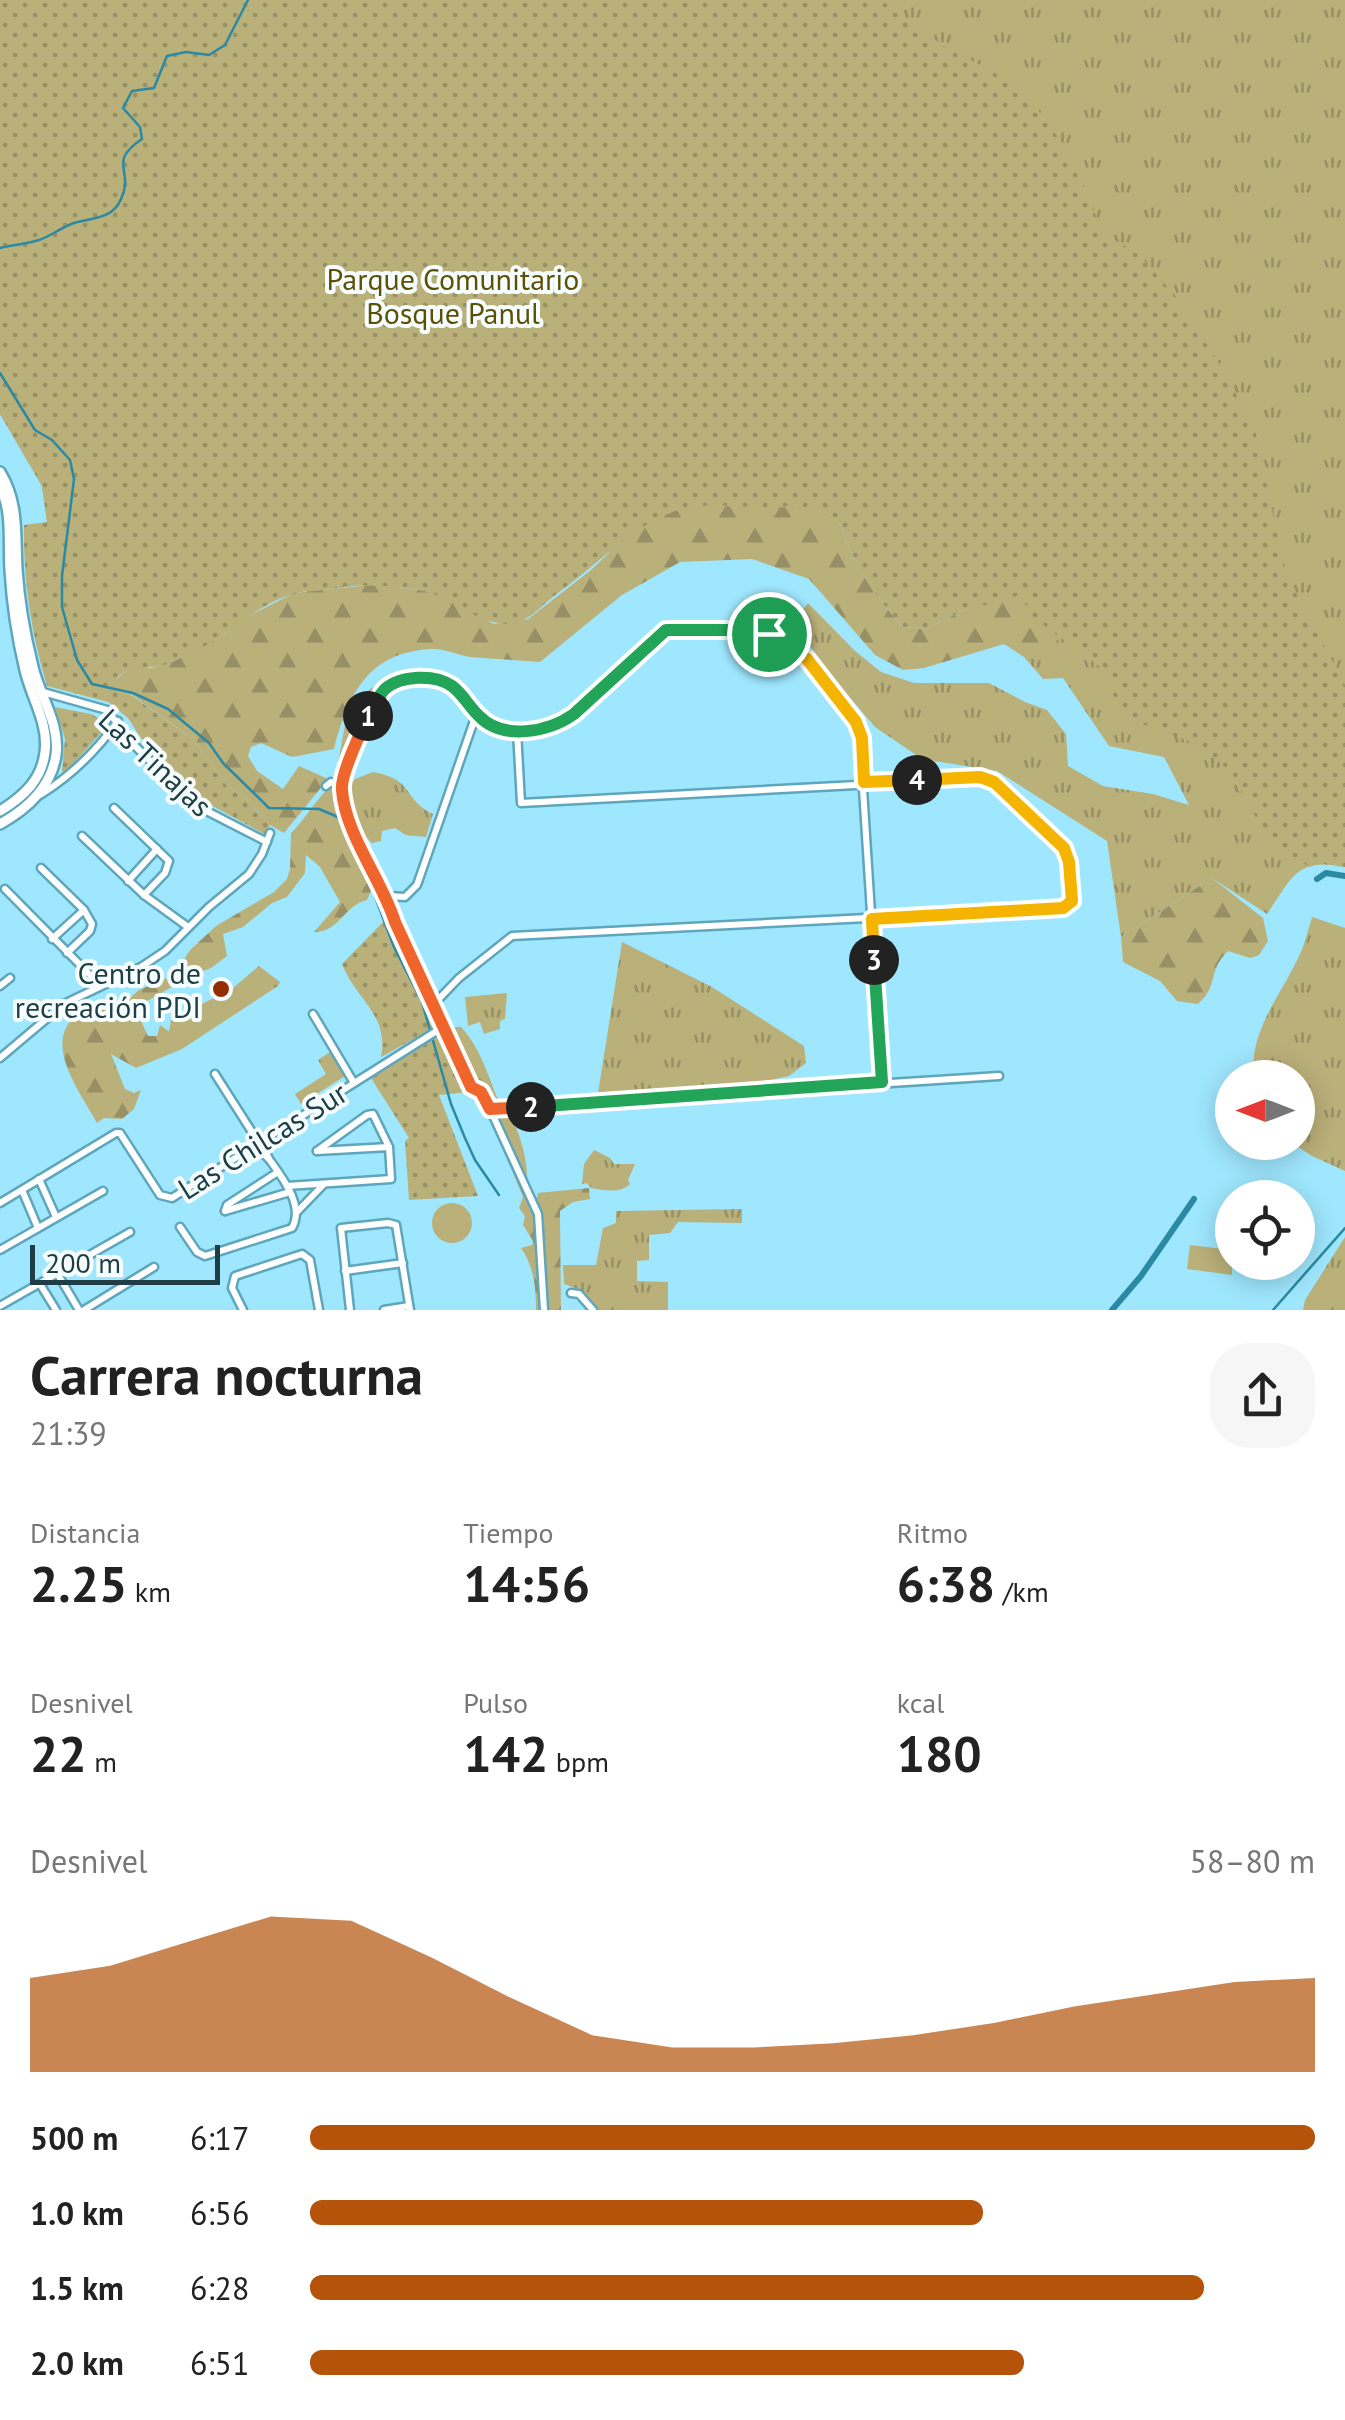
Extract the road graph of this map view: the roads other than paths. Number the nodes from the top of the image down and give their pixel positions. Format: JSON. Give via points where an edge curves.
{"nodes":[{"id":1,"x":0,"y":472,"type":"edge"},
{"id":2,"x":0,"y":486,"type":"edge"},
{"id":3,"x":5,"y":567,"type":"edge"},
{"id":4,"x":8,"y":604,"type":"edge"},
{"id":5,"x":36,"y":691,"type":"junction"},
{"id":6,"x":476,"y":713,"type":"junction"},
{"id":7,"x":118,"y":721,"type":"junction"},
{"id":8,"x":517,"y":731,"type":"junction"},
{"id":9,"x":52,"y":770,"type":"junction"},
{"id":10,"x":71,"y":772,"type":"junction"},
{"id":11,"x":864,"y":782,"type":"junction"},
{"id":12,"x":326,"y":786,"type":"dead end"},
{"id":13,"x":341,"y":788,"type":"junction"},
{"id":14,"x":36,"y":798,"type":"junction"},
{"id":15,"x":114,"y":808,"type":"dead end"},
{"id":16,"x":0,"y":811,"type":"edge"},
{"id":17,"x":0,"y":824,"type":"edge"},
{"id":18,"x":270,"y":832,"type":"dead end"},
{"id":19,"x":82,"y":836,"type":"dead end"},
{"id":20,"x":267,"y":842,"type":"junction"},
{"id":21,"x":157,"y":849,"type":"junction"},
{"id":22,"x":41,"y":868,"type":"dead end"},
{"id":23,"x":128,"y":881,"type":"junction"},
{"id":24,"x":5,"y":889,"type":"dead end"},
{"id":25,"x":144,"y":895,"type":"junction"},
{"id":26,"x":387,"y":896,"type":"junction"},
{"id":27,"x":84,"y":910,"type":"junction"},
{"id":28,"x":872,"y":919,"type":"junction"},
{"id":29,"x":188,"y":927,"type":"junction"},
{"id":30,"x":52,"y":939,"type":"junction"},
{"id":31,"x":68,"y":953,"type":"junction"},
{"id":32,"x":10,"y":978,"type":"dead end"},
{"id":33,"x":100,"y":984,"type":"junction"},
{"id":34,"x":0,"y":986,"type":"edge"},
{"id":35,"x":433,"y":1006,"type":"junction"},
{"id":36,"x":313,"y":1014,"type":"dead end"},
{"id":37,"x":444,"y":1027,"type":"junction"},
{"id":38,"x":0,"y":1058,"type":"edge"},
{"id":39,"x":215,"y":1074,"type":"dead end"},
{"id":40,"x":999,"y":1076,"type":"dead end"},
{"id":41,"x":882,"y":1082,"type":"junction"},
{"id":42,"x":354,"y":1083,"type":"junction"},
{"id":43,"x":490,"y":1109,"type":"junction"},
{"id":44,"x":258,"y":1143,"type":"junction"},
{"id":45,"x":390,"y":1147,"type":"junction"},
{"id":46,"x":278,"y":1172,"type":"junction"},
{"id":47,"x":40,"y":1179,"type":"junction"},
{"id":48,"x":326,"y":1184,"type":"junction"},
{"id":49,"x":288,"y":1189,"type":"junction"},
{"id":50,"x":22,"y":1190,"type":"junction"},
{"id":51,"x":103,"y":1191,"type":"dead end"},
{"id":52,"x":0,"y":1202,"type":"edge"},
{"id":53,"x":297,"y":1213,"type":"junction"},
{"id":54,"x":56,"y":1217,"type":"junction"},
{"id":55,"x":180,"y":1226,"type":"dead end"},
{"id":56,"x":38,"y":1228,"type":"junction"},
{"id":57,"x":130,"y":1232,"type":"dead end"},
{"id":58,"x":0,"y":1250,"type":"edge"},
{"id":59,"x":403,"y":1262,"type":"junction"},
{"id":60,"x":154,"y":1267,"type":"dead end"},
{"id":61,"x":346,"y":1272,"type":"junction"},
{"id":62,"x":57,"y":1274,"type":"junction"},
{"id":63,"x":40,"y":1284,"type":"junction"},
{"id":64,"x":571,"y":1292,"type":"dead end"},
{"id":65,"x":0,"y":1306,"type":"edge"},
{"id":66,"x":410,"y":1308,"type":"edge"},
{"id":67,"x":56,"y":1310,"type":"edge"},
{"id":68,"x":82,"y":1310,"type":"edge"},
{"id":69,"x":243,"y":1310,"type":"edge"},
{"id":70,"x":318,"y":1310,"type":"edge"},
{"id":71,"x":350,"y":1310,"type":"edge"},
{"id":72,"x":384,"y":1310,"type":"edge"},
{"id":73,"x":544,"y":1310,"type":"edge"},
{"id":74,"x":593,"y":1310,"type":"edge"}],
"edges":[{"from":1,"to":5,"type":"street","via":[[14,503]]},
{"from":2,"to":3,"type":"street","via":[[8,511]]},
{"from":3,"to":4,"type":"street"},
{"from":4,"to":5,"type":"street"},
{"from":5,"to":7,"type":"street","name":"Las Tinajas","via":[[100,706]]},
{"from":5,"to":9,"type":"street","via":[[56,733]]},
{"from":5,"to":16,"type":"street","via":[[44,761],[30,788]]},
{"from":6,"to":8,"type":"street"},
{"from":6,"to":13,"type":"street","via":[[439,680],[411,679],[385,689],[366,718]]},
{"from":6,"to":26,"type":"street","via":[[417,884],[405,896]]},
{"from":7,"to":10,"type":"street"},
{"from":7,"to":20,"type":"street","name":"Las Tinajas","via":[[200,809]]},
{"from":8,"to":11,"type":"street","via":[[521,803]]},
{"from":8,"to":11,"type":"street","via":[[570,718],[662,631],[757,630],[807,659],[856,722]]},
{"from":9,"to":10,"type":"street"},
{"from":9,"to":14,"type":"street"},
{"from":10,"to":14,"type":"street"},
{"from":11,"to":28,"type":"street"},
{"from":11,"to":28,"type":"street","via":[[991,780],[1064,848],[1072,898],[1063,908]]},
{"from":12,"to":13,"type":"street"},
{"from":13,"to":26,"type":"street","via":[[354,832]]},
{"from":14,"to":17,"type":"street"},
{"from":15,"to":21,"type":"street"},
{"from":18,"to":20,"type":"street"},
{"from":19,"to":23,"type":"street"},
{"from":20,"to":29,"type":"street","via":[[250,874]]},
{"from":21,"to":23,"type":"street"},
{"from":21,"to":25,"type":"street","via":[[168,866]]},
{"from":22,"to":27,"type":"street"},
{"from":23,"to":25,"type":"street"},
{"from":24,"to":30,"type":"street"},
{"from":25,"to":29,"type":"street"},
{"from":26,"to":35,"type":"street"},
{"from":27,"to":30,"type":"street"},
{"from":27,"to":31,"type":"street","via":[[90,930]]},
{"from":28,"to":35,"type":"street","via":[[512,936]]},
{"from":28,"to":41,"type":"street"},
{"from":29,"to":33,"type":"street","via":[[150,962]]},
{"from":30,"to":31,"type":"street"},
{"from":31,"to":33,"type":"street"},
{"from":32,"to":34,"type":"street"},
{"from":33,"to":38,"type":"street","via":[[54,1011]]},
{"from":35,"to":37,"type":"street"},
{"from":36,"to":42,"type":"street"},
{"from":37,"to":42,"type":"street","name":"Las Chilcas Sur"},
{"from":37,"to":43,"type":"street","via":[[471,1087]]},
{"from":39,"to":44,"type":"street"},
{"from":40,"to":41,"type":"street"},
{"from":41,"to":43,"type":"street"},
{"from":42,"to":44,"type":"street","name":"Las Chilcas Sur"},
{"from":43,"to":73,"type":"street","via":[[538,1214]]},
{"from":44,"to":46,"type":"street"},
{"from":44,"to":47,"type":"street","name":"Las Chilcas Sur","via":[[169,1198],[160,1195],[120,1133]]},
{"from":45,"to":45,"type":"street","via":[[320,1152],[316,1150],[371,1114]]},
{"from":45,"to":48,"type":"street","via":[[391,1179]]},
{"from":46,"to":49,"type":"street"},
{"from":46,"to":49,"type":"street","via":[[225,1211]]},
{"from":47,"to":50,"type":"street","name":"Las Chilcas Sur"},
{"from":47,"to":54,"type":"street"},
{"from":48,"to":49,"type":"street"},
{"from":48,"to":53,"type":"street"},
{"from":49,"to":53,"type":"street"},
{"from":50,"to":52,"type":"street","name":"Las Chilcas Sur"},
{"from":50,"to":56,"type":"street"},
{"from":51,"to":54,"type":"street"},
{"from":53,"to":55,"type":"street","via":[[292,1228],[205,1256]]},
{"from":54,"to":56,"type":"street"},
{"from":56,"to":58,"type":"street"},
{"from":57,"to":62,"type":"street"},
{"from":59,"to":61,"type":"street"},
{"from":59,"to":61,"type":"street","via":[[396,1225],[340,1228]]},
{"from":59,"to":66,"type":"street"},
{"from":60,"to":68,"type":"street"},
{"from":61,"to":71,"type":"street"},
{"from":62,"to":63,"type":"street"},
{"from":62,"to":68,"type":"street"},
{"from":63,"to":65,"type":"street"},
{"from":63,"to":67,"type":"street"},
{"from":64,"to":74,"type":"street"},
{"from":66,"to":72,"type":"street"},
{"from":69,"to":70,"type":"street","via":[[232,1288],[235,1276],[302,1254],[310,1260]]}]}
